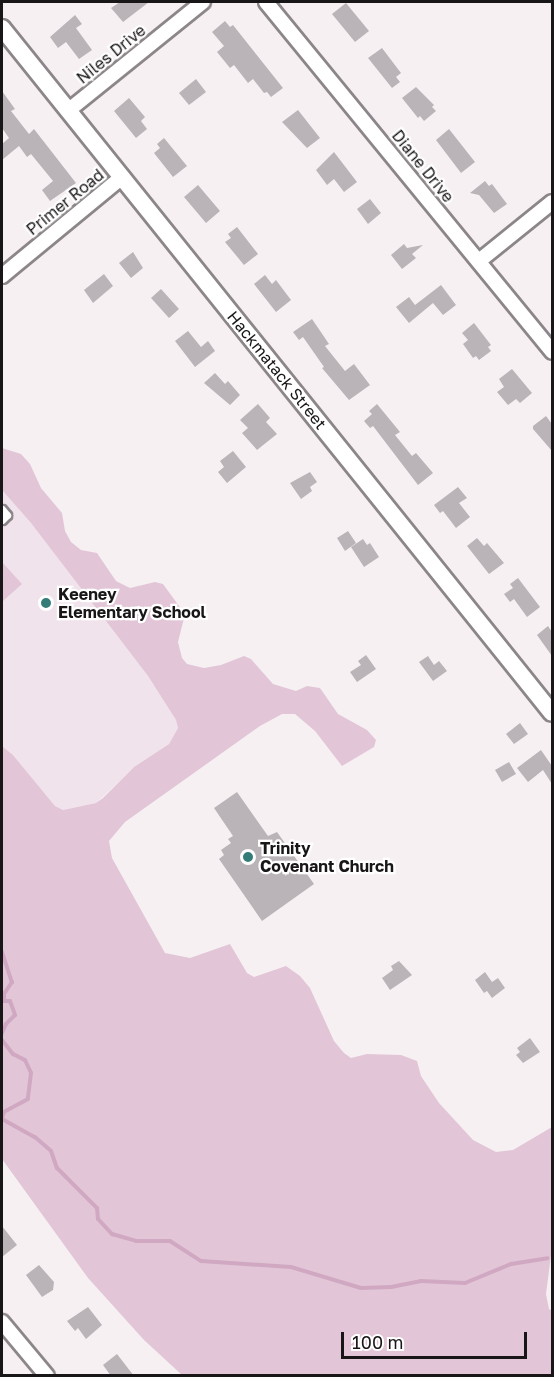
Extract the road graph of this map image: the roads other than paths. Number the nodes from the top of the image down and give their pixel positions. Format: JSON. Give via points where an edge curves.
{"nodes":[{"id":1,"x":203,"y":2,"type":"edge"},
{"id":2,"x":266,"y":2,"type":"edge"},
{"id":3,"x":2,"y":28,"type":"edge"},
{"id":4,"x":69,"y":110,"type":"junction"},
{"id":5,"x":122,"y":177,"type":"junction"},
{"id":6,"x":552,"y":202,"type":"edge"},
{"id":7,"x":479,"y":261,"type":"junction"},
{"id":8,"x":2,"y":276,"type":"edge"},
{"id":9,"x":552,"y":352,"type":"edge"},
{"id":10,"x":2,"y":509,"type":"edge"},
{"id":11,"x":2,"y":520,"type":"edge"},
{"id":12,"x":552,"y":713,"type":"edge"},
{"id":13,"x":2,"y":1322,"type":"edge"},
{"id":14,"x":47,"y":1376,"type":"edge"}],
"edges":[{"from":1,"to":4,"type":"street","name":"Niles Drive"},
{"from":2,"to":7,"type":"street","name":"Diane Drive"},
{"from":3,"to":4,"type":"street","name":"Hackmatack Street"},
{"from":4,"to":5,"type":"street","name":"Hackmatack Street"},
{"from":5,"to":8,"type":"street","name":"Primer Road"},
{"from":5,"to":12,"type":"street","name":"Hackmatack Street"},
{"from":6,"to":7,"type":"street"},
{"from":7,"to":9,"type":"street","name":"Diane Drive"},
{"from":10,"to":11,"type":"lane","via":[[7,515]]},
{"from":13,"to":14,"type":"street"}]}
